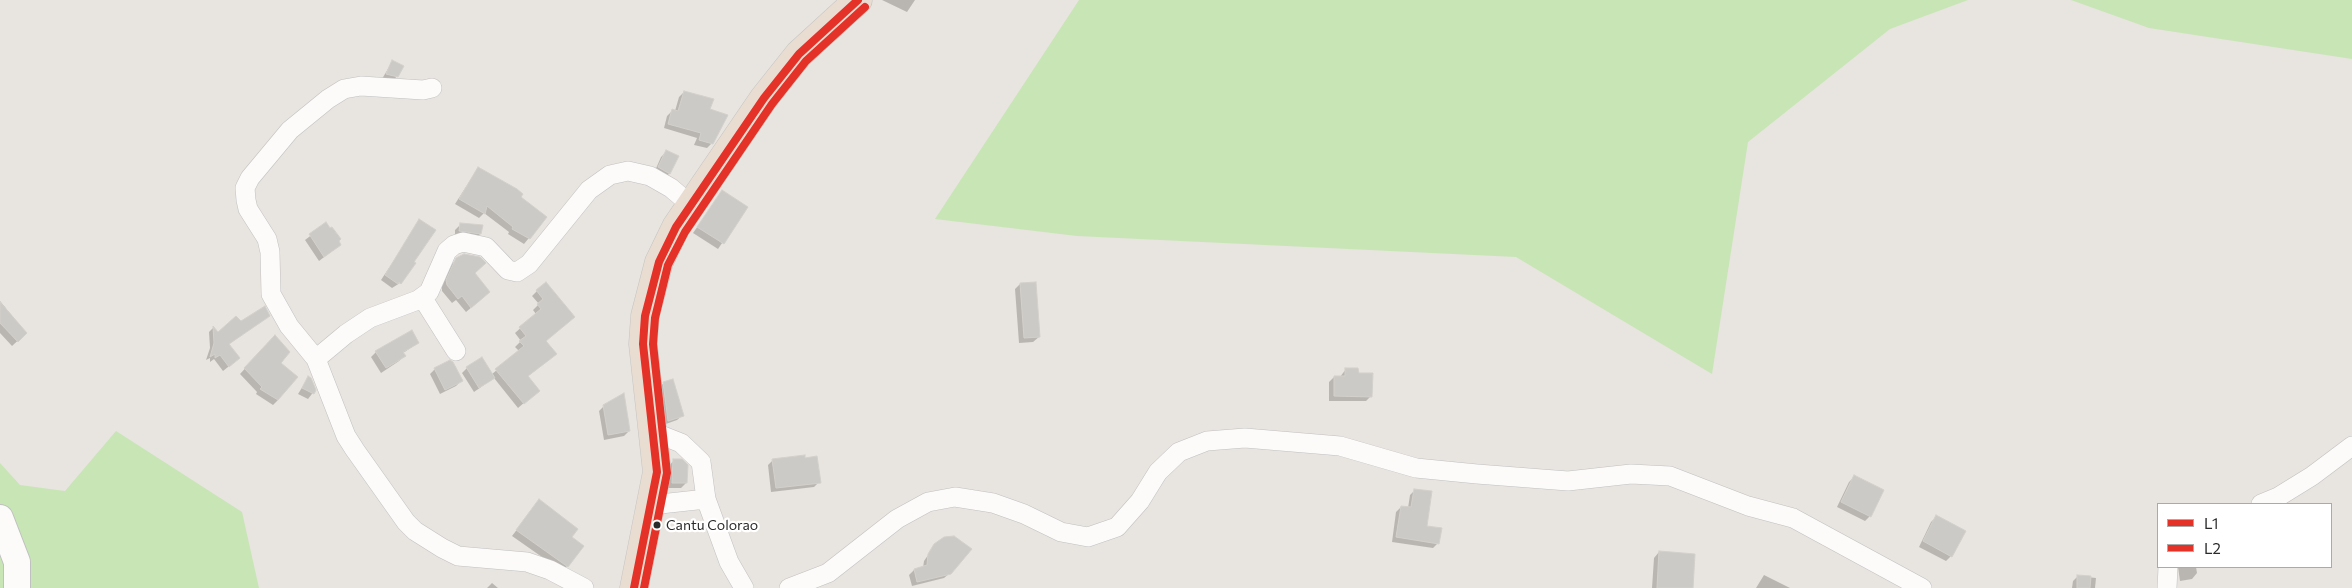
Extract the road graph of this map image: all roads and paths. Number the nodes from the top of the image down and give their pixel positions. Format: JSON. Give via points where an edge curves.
{"nodes":[{"id":1,"x":858,"y":0,"type":"edge"},
{"id":2,"x":432,"y":88,"type":"dead end"},
{"id":3,"x":691,"y":205,"type":"junction"},
{"id":4,"x":422,"y":297,"type":"junction"},
{"id":5,"x":456,"y":351,"type":"dead end"},
{"id":6,"x":316,"y":359,"type":"junction"},
{"id":7,"x":653,"y":432,"type":"junction"},
{"id":8,"x":2352,"y":446,"type":"edge"},
{"id":9,"x":706,"y":500,"type":"junction"},
{"id":10,"x":2263,"y":503,"type":"edge"},
{"id":11,"x":651,"y":505,"type":"junction"},
{"id":12,"x":0,"y":518,"type":"edge"},
{"id":13,"x":2168,"y":568,"type":"edge"},
{"id":14,"x":18,"y":588,"type":"edge"},
{"id":15,"x":584,"y":588,"type":"edge"},
{"id":16,"x":634,"y":588,"type":"edge"},
{"id":17,"x":744,"y":588,"type":"edge"},
{"id":18,"x":789,"y":588,"type":"edge"},
{"id":19,"x":1922,"y":588,"type":"edge"},
{"id":20,"x":2167,"y":588,"type":"edge"}],
"edges":[{"from":1,"to":3,"type":"highway","via":[[793,61]]},
{"from":2,"to":6,"type":"street","via":[[361,86],[344,90],[290,130],[245,188],[248,208],[267,240],[270,252],[271,294],[289,326]]},
{"from":3,"to":4,"type":"street","via":[[650,176],[628,171],[610,175],[589,190],[529,264],[517,272],[508,270],[486,247],[463,242],[447,251],[429,292]]},
{"from":3,"to":7,"type":"highway","via":[[659,262],[645,316],[643,344]]},
{"from":4,"to":5,"type":"street"},
{"from":4,"to":6,"type":"street","via":[[370,318]]},
{"from":6,"to":15,"type":"street","via":[[350,443],[415,531],[458,556],[527,562]]},
{"from":7,"to":9,"type":"street","via":[[681,443],[701,462]]},
{"from":7,"to":11,"type":"highway","via":[[657,472]]},
{"from":8,"to":10,"type":"street","via":[[2312,476]]},
{"from":9,"to":11,"type":"street"},
{"from":9,"to":17,"type":"street","via":[[729,562]]},
{"from":11,"to":16,"type":"highway"},
{"from":12,"to":14,"type":"street","via":[[17,562]]},
{"from":13,"to":20,"type":"street"},
{"from":18,"to":19,"type":"street","via":[[828,573],[897,519],[928,502],[955,498],[993,503],[1062,532],[1088,537],[1117,527],[1140,501],[1158,472],[1179,452],[1207,441],[1245,438],[1340,446],[1416,468],[1476,474],[1568,481],[1631,474],[1670,476],[1748,506],[1794,518]]}]}
